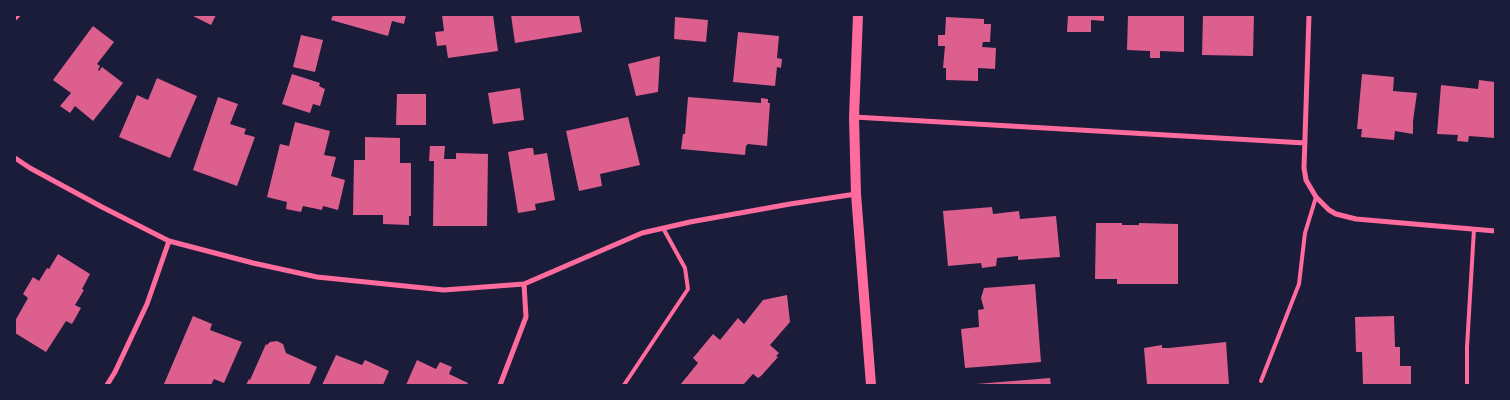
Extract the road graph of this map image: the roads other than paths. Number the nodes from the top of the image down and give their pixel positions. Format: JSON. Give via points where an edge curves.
{"nodes":[{"id":1,"x":18,"y":15,"type":"edge"},
{"id":2,"x":858,"y":15,"type":"edge"},
{"id":3,"x":1309,"y":15,"type":"edge"},
{"id":4,"x":15,"y":18,"type":"edge"},
{"id":5,"x":854,"y":117,"type":"junction"},
{"id":6,"x":1304,"y":143,"type":"junction"},
{"id":7,"x":15,"y":158,"type":"edge"},
{"id":8,"x":856,"y":194,"type":"junction"},
{"id":9,"x":1316,"y":197,"type":"junction"},
{"id":10,"x":663,"y":228,"type":"junction"},
{"id":11,"x":1474,"y":229,"type":"junction"},
{"id":12,"x":1495,"y":231,"type":"edge"},
{"id":13,"x":169,"y":241,"type":"junction"},
{"id":14,"x":524,"y":284,"type":"junction"},
{"id":15,"x":1261,"y":381,"type":"dead end"},
{"id":16,"x":107,"y":385,"type":"edge"},
{"id":17,"x":500,"y":385,"type":"edge"},
{"id":18,"x":624,"y":385,"type":"edge"},
{"id":19,"x":870,"y":385,"type":"edge"},
{"id":20,"x":1468,"y":385,"type":"edge"}],
"edges":[{"from":1,"to":4,"type":"street"},
{"from":2,"to":5,"type":"main road"},
{"from":3,"to":6,"type":"street"},
{"from":5,"to":6,"type":"street"},
{"from":5,"to":8,"type":"main road"},
{"from":6,"to":9,"type":"street","via":[[1306,180]]},
{"from":7,"to":13,"type":"street","via":[[102,208]]},
{"from":8,"to":10,"type":"street"},
{"from":8,"to":19,"type":"main road"},
{"from":9,"to":11,"type":"street","via":[[1329,210],[1345,217]]},
{"from":9,"to":15,"type":"lane","via":[[1304,233],[1299,284]]},
{"from":10,"to":14,"type":"street","via":[[642,233]]},
{"from":10,"to":18,"type":"lane","via":[[685,268],[688,289]]},
{"from":11,"to":12,"type":"street"},
{"from":11,"to":20,"type":"lane"},
{"from":13,"to":14,"type":"street","via":[[317,277],[444,290]]},
{"from":13,"to":16,"type":"street","via":[[147,304]]},
{"from":14,"to":17,"type":"street","via":[[526,317]]}]}
